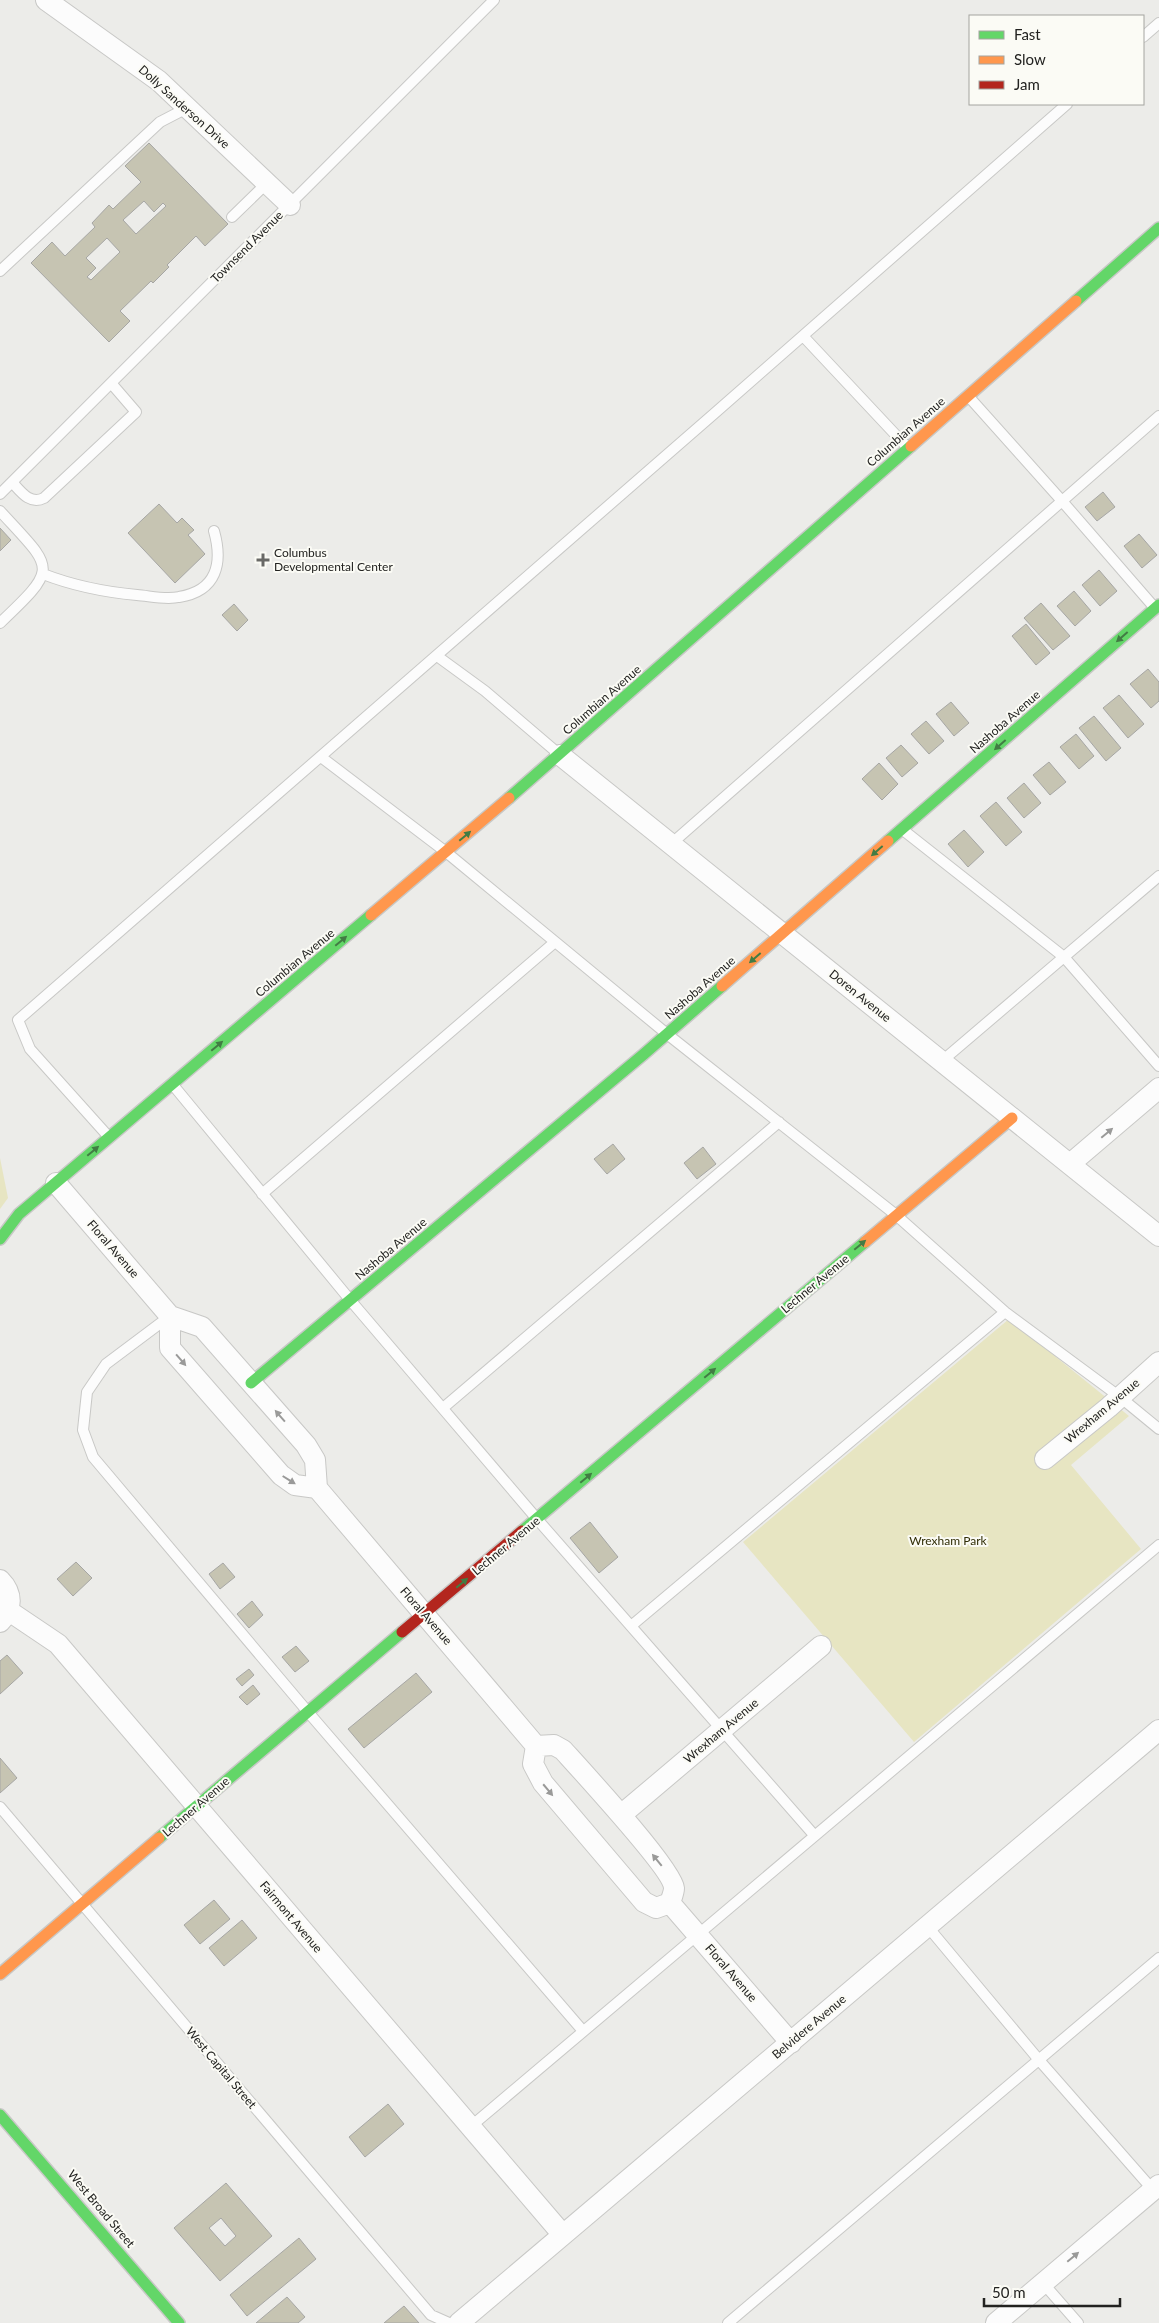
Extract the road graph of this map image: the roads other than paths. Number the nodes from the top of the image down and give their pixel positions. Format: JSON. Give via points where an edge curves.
{"nodes":[{"id":1,"x":46,"y":0,"type":"edge"},
{"id":2,"x":494,"y":0,"type":"edge"},
{"id":3,"x":1159,"y":23,"type":"edge"},
{"id":4,"x":1144,"y":36,"type":"edge"},
{"id":5,"x":1066,"y":105,"type":"edge"},
{"id":6,"x":187,"y":108,"type":"junction"},
{"id":7,"x":267,"y":183,"type":"junction"},
{"id":8,"x":290,"y":205,"type":"junction"},
{"id":9,"x":232,"y":218,"type":"dead end"},
{"id":10,"x":1159,"y":228,"type":"edge"},
{"id":11,"x":0,"y":271,"type":"edge"},
{"id":12,"x":803,"y":336,"type":"junction"},
{"id":13,"x":111,"y":383,"type":"junction"},
{"id":14,"x":968,"y":396,"type":"junction"},
{"id":15,"x":1159,"y":416,"type":"edge"},
{"id":16,"x":908,"y":448,"type":"junction"},
{"id":17,"x":12,"y":482,"type":"junction"},
{"id":18,"x":0,"y":494,"type":"edge"},
{"id":19,"x":1062,"y":501,"type":"junction"},
{"id":20,"x":0,"y":511,"type":"edge"},
{"id":21,"x":214,"y":531,"type":"dead end"},
{"id":22,"x":43,"y":574,"type":"junction"},
{"id":23,"x":1157,"y":607,"type":"edge"},
{"id":24,"x":0,"y":623,"type":"edge"},
{"id":25,"x":437,"y":656,"type":"junction"},
{"id":26,"x":560,"y":755,"type":"junction"},
{"id":27,"x":321,"y":757,"type":"junction"},
{"id":28,"x":902,"y":829,"type":"junction"},
{"id":29,"x":671,"y":844,"type":"junction"},
{"id":30,"x":446,"y":852,"type":"junction"},
{"id":31,"x":1159,"y":876,"type":"edge"},
{"id":32,"x":783,"y":934,"type":"junction"},
{"id":33,"x":555,"y":942,"type":"junction"},
{"id":34,"x":1064,"y":957,"type":"junction"},
{"id":35,"x":667,"y":1034,"type":"junction"},
{"id":36,"x":942,"y":1062,"type":"junction"},
{"id":37,"x":1159,"y":1066,"type":"edge"},
{"id":38,"x":172,"y":1085,"type":"junction"},
{"id":39,"x":1159,"y":1088,"type":"edge"},
{"id":40,"x":1012,"y":1118,"type":"junction"},
{"id":41,"x":779,"y":1122,"type":"junction"},
{"id":42,"x":110,"y":1138,"type":"junction"},
{"id":43,"x":1070,"y":1164,"type":"junction"},
{"id":44,"x":56,"y":1183,"type":"junction"},
{"id":45,"x":262,"y":1194,"type":"junction"},
{"id":46,"x":896,"y":1215,"type":"junction"},
{"id":47,"x":1159,"y":1236,"type":"edge"},
{"id":48,"x":0,"y":1239,"type":"edge"},
{"id":49,"x":351,"y":1301,"type":"junction"},
{"id":50,"x":1005,"y":1312,"type":"junction"},
{"id":51,"x":170,"y":1316,"type":"junction"},
{"id":52,"x":1159,"y":1362,"type":"edge"},
{"id":53,"x":251,"y":1383,"type":"junction"},
{"id":54,"x":1120,"y":1397,"type":"junction"},
{"id":55,"x":443,"y":1408,"type":"junction"},
{"id":56,"x":1159,"y":1429,"type":"edge"},
{"id":57,"x":1045,"y":1459,"type":"dead end"},
{"id":58,"x":317,"y":1488,"type":"junction"},
{"id":59,"x":537,"y":1519,"type":"junction"},
{"id":60,"x":1159,"y":1545,"type":"edge"},
{"id":61,"x":0,"y":1580,"type":"edge"},
{"id":62,"x":424,"y":1614,"type":"junction"},
{"id":63,"x":5,"y":1616,"type":"edge"},
{"id":64,"x":631,"y":1626,"type":"junction"},
{"id":65,"x":822,"y":1646,"type":"dead end"},
{"id":66,"x":308,"y":1712,"type":"junction"},
{"id":67,"x":722,"y":1730,"type":"junction"},
{"id":68,"x":1159,"y":1730,"type":"edge"},
{"id":69,"x":536,"y":1746,"type":"junction"},
{"id":70,"x":196,"y":1806,"type":"junction"},
{"id":71,"x":0,"y":1807,"type":"edge"},
{"id":72,"x":621,"y":1816,"type":"junction"},
{"id":73,"x":814,"y":1835,"type":"junction"},
{"id":74,"x":670,"y":1903,"type":"junction"},
{"id":75,"x":82,"y":1904,"type":"junction"},
{"id":76,"x":928,"y":1927,"type":"junction"},
{"id":77,"x":697,"y":1934,"type":"junction"},
{"id":78,"x":1159,"y":1958,"type":"edge"},
{"id":79,"x":0,"y":1974,"type":"edge"},
{"id":80,"x":583,"y":2031,"type":"junction"},
{"id":81,"x":791,"y":2043,"type":"junction"},
{"id":82,"x":1039,"y":2060,"type":"junction"},
{"id":83,"x":0,"y":2115,"type":"edge"},
{"id":84,"x":469,"y":2128,"type":"junction"},
{"id":85,"x":1156,"y":2187,"type":"edge"},
{"id":86,"x":563,"y":2235,"type":"junction"},
{"id":87,"x":1043,"y":2283,"type":"junction"},
{"id":88,"x":179,"y":2323,"type":"edge"},
{"id":89,"x":449,"y":2323,"type":"edge"},
{"id":90,"x":459,"y":2323,"type":"edge"},
{"id":91,"x":728,"y":2323,"type":"edge"},
{"id":92,"x":996,"y":2323,"type":"edge"},
{"id":93,"x":1078,"y":2323,"type":"edge"}],
"edges":[{"from":1,"to":6,"type":"street","name":"Dolly Sanderson Drive","via":[[140,66]]},
{"from":2,"to":8,"type":"lane","name":"Townsend Avenue"},
{"from":3,"to":4,"type":"lane"},
{"from":5,"to":12,"type":"lane"},
{"from":6,"to":7,"type":"street","name":"Dolly Sanderson Drive"},
{"from":6,"to":11,"type":"lane","via":[[160,122]]},
{"from":7,"to":8,"type":"street","name":"Dolly Sanderson Drive"},
{"from":7,"to":9,"type":"lane"},
{"from":8,"to":13,"type":"lane","name":"Townsend Avenue"},
{"from":10,"to":14,"type":"street","name":"Columbian Avenue"},
{"from":12,"to":16,"type":"lane"},
{"from":12,"to":25,"type":"lane"},
{"from":13,"to":17,"type":"lane","name":"Townsend Avenue"},
{"from":13,"to":17,"type":"lane","via":[[136,412],[37,502]]},
{"from":14,"to":16,"type":"street","name":"Columbian Avenue"},
{"from":14,"to":19,"type":"lane"},
{"from":15,"to":19,"type":"lane"},
{"from":16,"to":26,"type":"street","name":"Columbian Avenue"},
{"from":17,"to":18,"type":"lane","name":"Townsend Avenue"},
{"from":19,"to":23,"type":"lane"},
{"from":19,"to":29,"type":"lane"},
{"from":20,"to":22,"type":"lane","via":[[40,555]]},
{"from":21,"to":22,"type":"lane","via":[[218,565],[210,582],[196,592],[178,598],[93,590]]},
{"from":22,"to":24,"type":"lane","via":[[33,592]]},
{"from":23,"to":28,"type":"street","name":"Nashoba Avenue","one_way":true},
{"from":25,"to":26,"type":"lane","via":[[485,691]]},
{"from":25,"to":27,"type":"lane"},
{"from":26,"to":29,"type":"street","name":"Doren Avenue"},
{"from":30,"to":26,"type":"street","name":"Columbian Avenue","one_way":true},
{"from":27,"to":30,"type":"lane"},
{"from":27,"to":42,"type":"lane","via":[[18,1020],[30,1049]]},
{"from":28,"to":32,"type":"street","name":"Nashoba Avenue","one_way":true},
{"from":28,"to":34,"type":"lane"},
{"from":29,"to":32,"type":"street","name":"Doren Avenue"},
{"from":30,"to":33,"type":"lane"},
{"from":38,"to":30,"type":"street","name":"Columbian Avenue","one_way":true},
{"from":31,"to":34,"type":"lane"},
{"from":32,"to":35,"type":"street","name":"Nashoba Avenue","one_way":true},
{"from":32,"to":36,"type":"street","name":"Doren Avenue"},
{"from":33,"to":35,"type":"lane"},
{"from":33,"to":45,"type":"lane"},
{"from":34,"to":36,"type":"lane"},
{"from":34,"to":37,"type":"lane"},
{"from":35,"to":41,"type":"lane"},
{"from":35,"to":49,"type":"street","name":"Nashoba Avenue"},
{"from":36,"to":40,"type":"street","name":"Doren Avenue"},
{"from":38,"to":42,"type":"street","name":"Columbian Avenue"},
{"from":38,"to":45,"type":"lane"},
{"from":43,"to":39,"type":"street","one_way":true},
{"from":40,"to":43,"type":"street","name":"Doren Avenue"},
{"from":40,"to":46,"type":"street","name":"Lechner Avenue"},
{"from":41,"to":46,"type":"lane"},
{"from":41,"to":55,"type":"lane"},
{"from":44,"to":42,"type":"street","name":"Columbian Avenue","one_way":true},
{"from":43,"to":47,"type":"street","name":"Doren Avenue"},
{"from":44,"to":48,"type":"street","via":[[19,1214]]},
{"from":44,"to":51,"type":"street","name":"Floral Avenue"},
{"from":45,"to":49,"type":"lane"},
{"from":46,"to":50,"type":"lane"},
{"from":59,"to":46,"type":"street","name":"Lechner Avenue","one_way":true},
{"from":49,"to":53,"type":"street","name":"Nashoba Avenue"},
{"from":49,"to":55,"type":"lane"},
{"from":50,"to":54,"type":"lane"},
{"from":50,"to":64,"type":"lane"},
{"from":51,"to":53,"type":"street","via":[[202,1326]]},
{"from":51,"to":58,"type":"street","one_way":true,"via":[[170,1348],[281,1475],[295,1485]]},
{"from":51,"to":66,"type":"lane","via":[[106,1364],[87,1392],[83,1430],[94,1457]]},
{"from":52,"to":54,"type":"street","name":"Wrexham Avenue"},
{"from":58,"to":53,"type":"street","one_way":true,"via":[[315,1460],[306,1445]]},
{"from":54,"to":56,"type":"lane"},
{"from":54,"to":57,"type":"street","name":"Wrexham Avenue"},
{"from":55,"to":59,"type":"lane"},
{"from":58,"to":62,"type":"street","name":"Floral Avenue"},
{"from":62,"to":59,"type":"street","name":"Lechner Avenue","one_way":true},
{"from":59,"to":64,"type":"lane"},
{"from":60,"to":73,"type":"lane"},
{"from":61,"to":63,"type":"street","name":"Fairmont Avenue","via":[[9,1594]]},
{"from":62,"to":66,"type":"street","name":"Lechner Avenue"},
{"from":62,"to":69,"type":"street","name":"Floral Avenue"},
{"from":63,"to":70,"type":"street","name":"Fairmont Avenue","via":[[58,1644]]},
{"from":64,"to":67,"type":"lane"},
{"from":65,"to":67,"type":"street","name":"Wrexham Avenue"},
{"from":66,"to":70,"type":"street","name":"Lechner Avenue"},
{"from":66,"to":80,"type":"lane"},
{"from":67,"to":72,"type":"street","name":"Wrexham Avenue"},
{"from":67,"to":73,"type":"lane"},
{"from":68,"to":76,"type":"street","name":"Belvidere Avenue"},
{"from":69,"to":72,"type":"street","via":[[554,1745],[563,1750]]},
{"from":69,"to":74,"type":"street","one_way":true,"via":[[533,1764],[543,1783],[638,1895],[656,1908]]},
{"from":70,"to":75,"type":"street","name":"Lechner Avenue"},
{"from":70,"to":84,"type":"street","name":"Fairmont Avenue"},
{"from":71,"to":75,"type":"lane","name":"West Capital Street"},
{"from":74,"to":72,"type":"street","one_way":true,"via":[[674,1888],[669,1875]]},
{"from":73,"to":77,"type":"lane"},
{"from":74,"to":77,"type":"street","name":"Floral Avenue"},
{"from":75,"to":79,"type":"street","name":"Lechner Avenue"},
{"from":75,"to":89,"type":"lane","name":"West Capital Street","via":[[431,2315]]},
{"from":76,"to":81,"type":"street","name":"Belvidere Avenue"},
{"from":76,"to":82,"type":"lane"},
{"from":77,"to":80,"type":"lane"},
{"from":77,"to":81,"type":"street","name":"Floral Avenue"},
{"from":78,"to":82,"type":"lane"},
{"from":80,"to":84,"type":"lane"},
{"from":81,"to":86,"type":"street","name":"Belvidere Avenue"},
{"from":82,"to":85,"type":"lane"},
{"from":82,"to":91,"type":"lane"},
{"from":83,"to":88,"type":"street","name":"West Broad Street"},
{"from":84,"to":86,"type":"street","name":"Fairmont Avenue"},
{"from":87,"to":85,"type":"street","one_way":true},
{"from":86,"to":90,"type":"street","name":"Belvidere Avenue"},
{"from":87,"to":92,"type":"street"},
{"from":87,"to":93,"type":"lane"}]}
